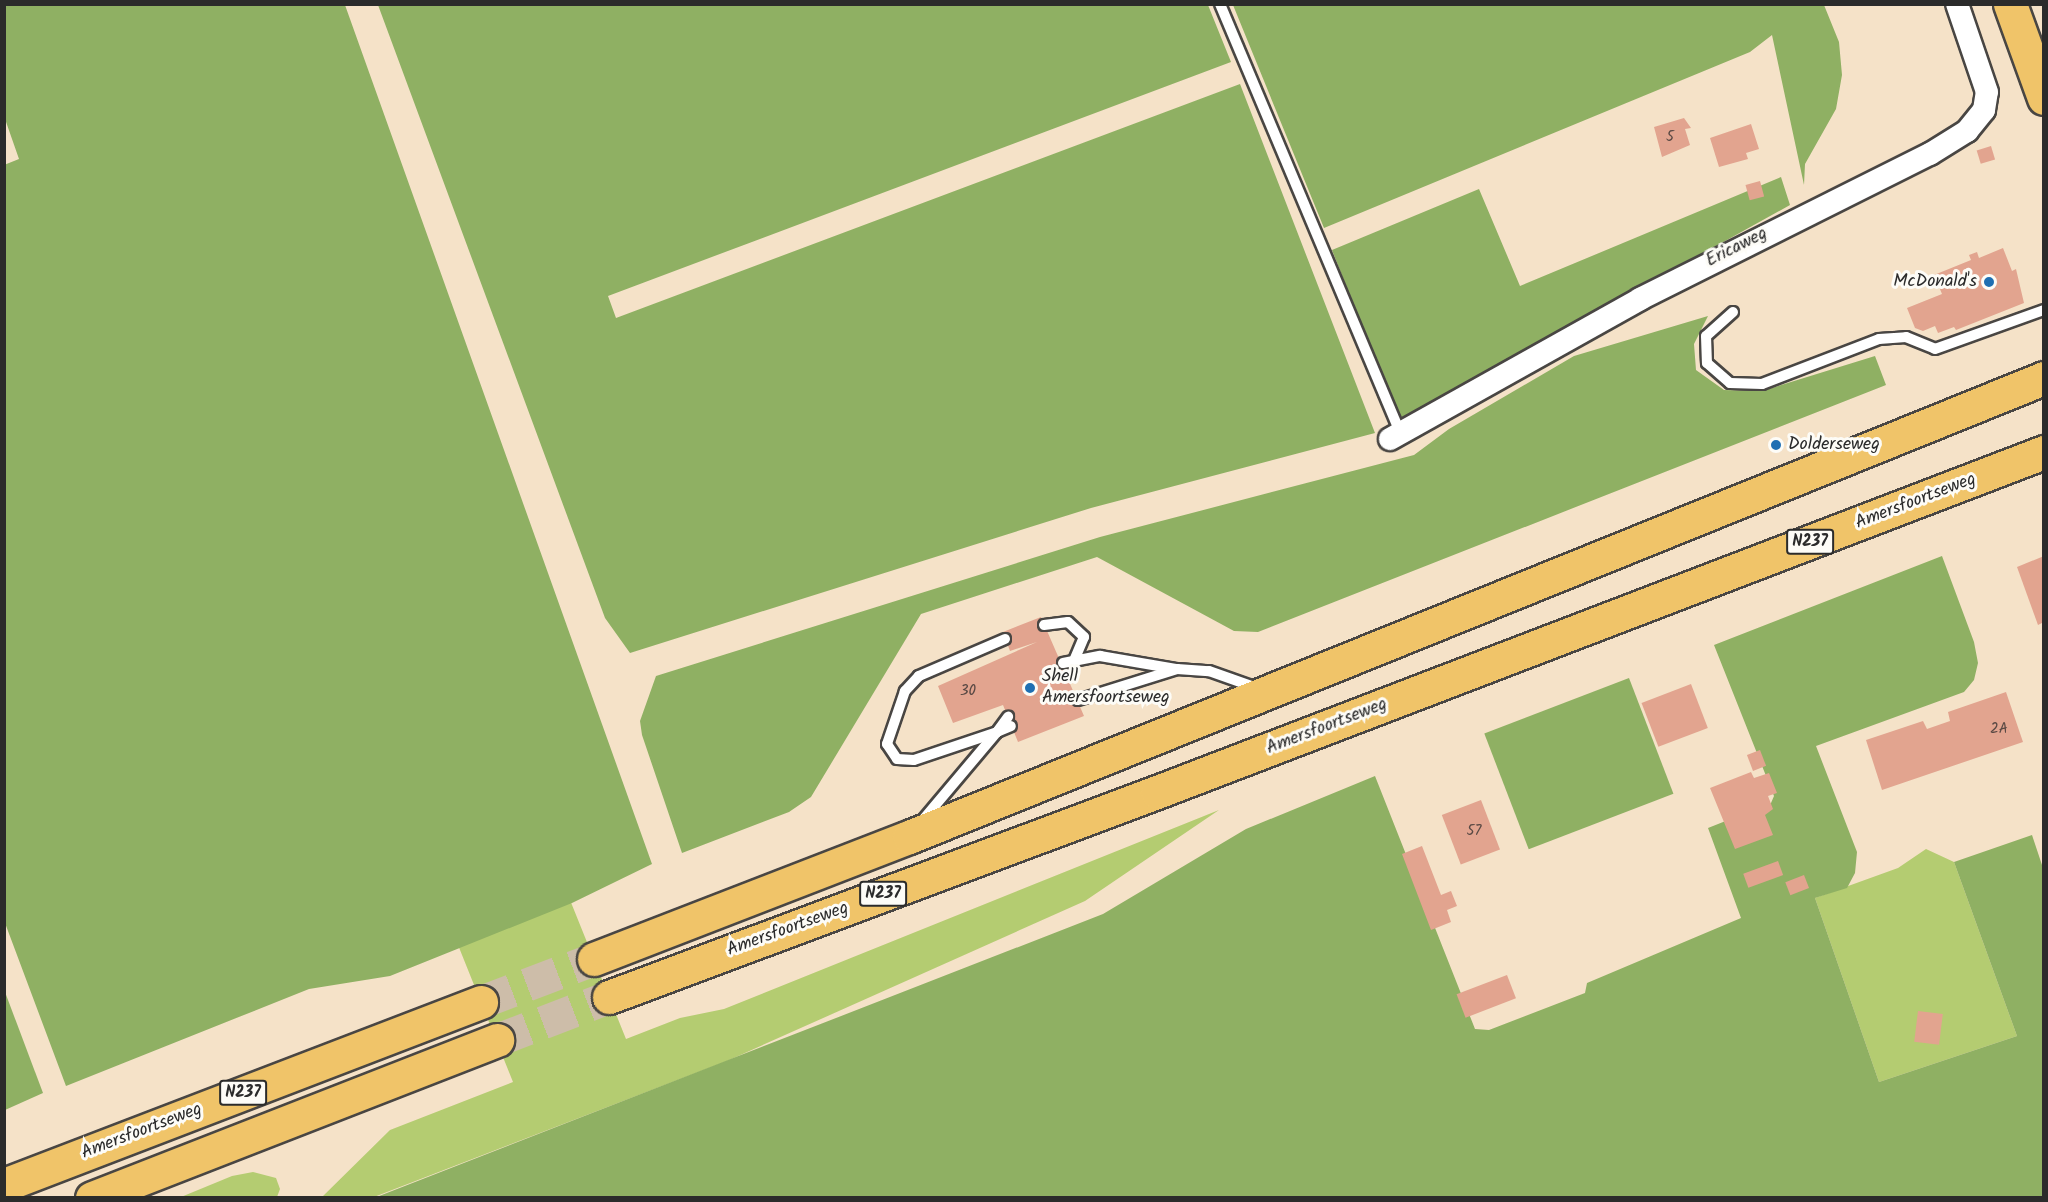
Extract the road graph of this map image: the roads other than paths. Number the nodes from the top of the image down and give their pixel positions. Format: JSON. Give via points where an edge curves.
{"nodes":[{"id":1,"x":1220,"y":4,"type":"edge"},
{"id":2,"x":1957,"y":4,"type":"edge"},
{"id":3,"x":2010,"y":4,"type":"edge"},
{"id":4,"x":2043,"y":98,"type":"edge"},
{"id":5,"x":2043,"y":310,"type":"edge"},
{"id":6,"x":1733,"y":312,"type":"dead end"},
{"id":7,"x":2043,"y":378,"type":"edge"},
{"id":8,"x":1395,"y":436,"type":"joint"},
{"id":9,"x":2043,"y":452,"type":"edge"},
{"id":10,"x":1044,"y":625,"type":"dead end"},
{"id":11,"x":1005,"y":639,"type":"dead end"},
{"id":12,"x":1075,"y":658,"type":"junction"},
{"id":13,"x":1063,"y":663,"type":"dead end"},
{"id":14,"x":1177,"y":669,"type":"junction"},
{"id":15,"x":1265,"y":692,"type":"junction"},
{"id":16,"x":1078,"y":700,"type":"dead end"},
{"id":17,"x":1009,"y":722,"type":"dead end"},
{"id":18,"x":996,"y":732,"type":"junction"},
{"id":19,"x":909,"y":837,"type":"junction"},
{"id":20,"x":594,"y":959,"type":"tunnel mouth"},
{"id":21,"x":609,"y":997,"type":"tunnel mouth"},
{"id":22,"x":481,"y":1002,"type":"tunnel mouth"},
{"id":23,"x":497,"y":1040,"type":"tunnel mouth"},
{"id":24,"x":4,"y":1185,"type":"edge"},
{"id":25,"x":92,"y":1197,"type":"edge"}],
"edges":[{"from":1,"to":8,"type":"lane"},
{"from":2,"to":8,"type":"street","name":"Ericaweg","via":[[1987,92],[1984,110],[1967,131],[1640,299]]},
{"from":3,"to":4,"type":"main road"},
{"from":5,"to":6,"type":"lane","via":[[1935,349],[1906,337],[1879,339],[1762,384],[1730,383],[1707,363],[1706,336]]},
{"from":7,"to":15,"type":"main road","number":"N237"},
{"from":9,"to":21,"type":"main road","name":"Amersfoortseweg","number":"N237","via":[[1168,788]]},
{"from":10,"to":12,"type":"lane","via":[[1068,622],[1084,637]]},
{"from":11,"to":18,"type":"lane","via":[[919,676],[906,691],[887,744],[897,759],[914,760]]},
{"from":12,"to":13,"type":"lane"},
{"from":12,"to":14,"type":"lane","via":[[1140,660]]},
{"from":14,"to":15,"type":"lane","via":[[1209,671]]},
{"from":14,"to":16,"type":"lane"},
{"from":15,"to":19,"type":"main road","number":"N237"},
{"from":17,"to":18,"type":"lane"},
{"from":18,"to":19,"type":"lane"},
{"from":19,"to":20,"type":"main road","number":"N237"},
{"from":22,"to":24,"type":"main road","name":"Amersfoortseweg","number":"N237"},
{"from":23,"to":25,"type":"main road","number":"N237"}]}
